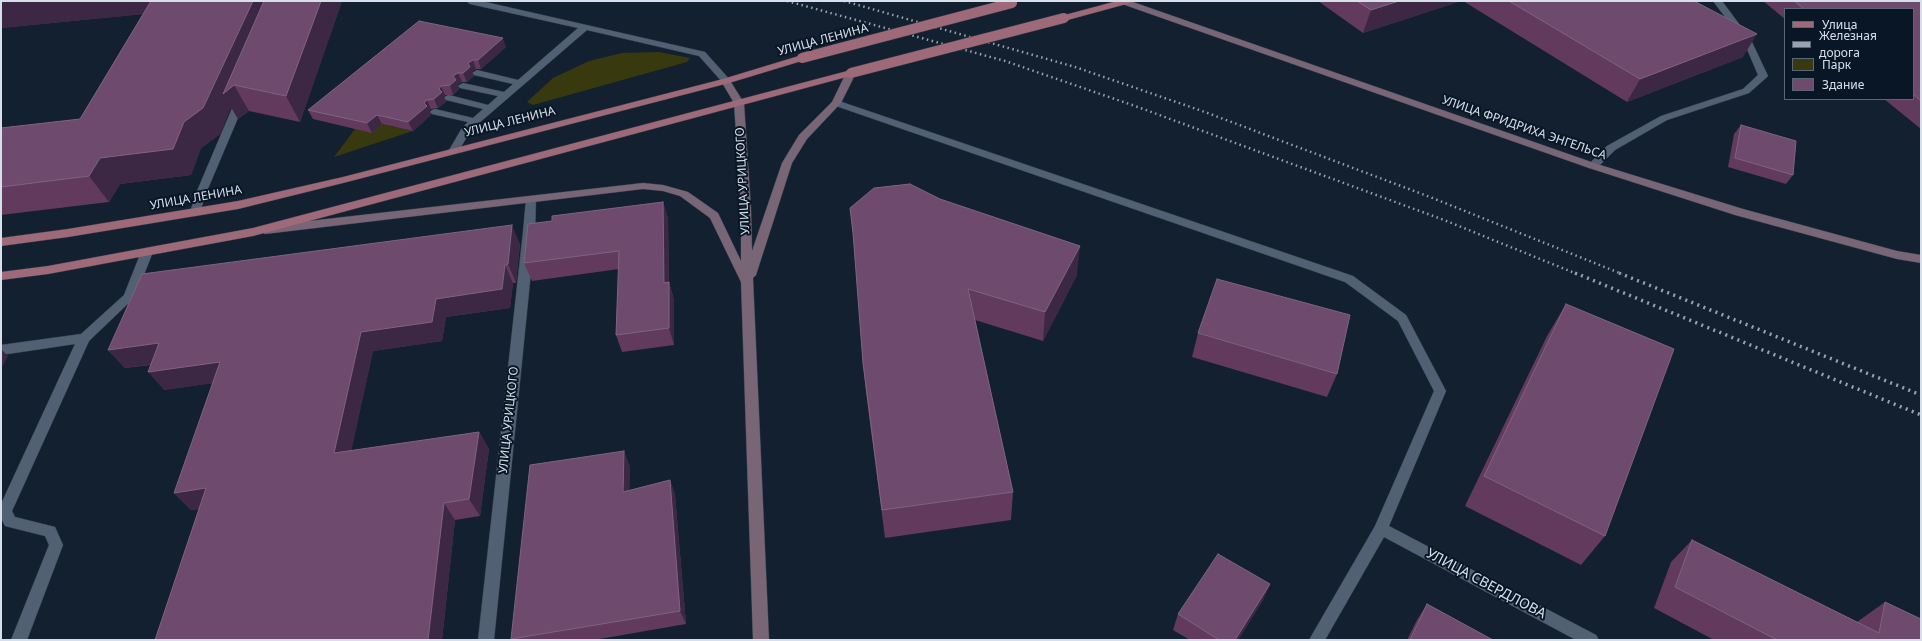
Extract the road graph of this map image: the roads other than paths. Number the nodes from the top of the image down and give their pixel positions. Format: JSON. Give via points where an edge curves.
{"nodes":[{"id":1,"x":470,"y":1,"type":"edge"},
{"id":2,"x":1126,"y":1,"type":"edge"},
{"id":3,"x":1717,"y":1,"type":"edge"},
{"id":4,"x":1016,"y":2,"type":"edge"},
{"id":5,"x":584,"y":28,"type":"junction"},
{"id":6,"x":477,"y":73,"type":"dead end"},
{"id":7,"x":851,"y":73,"type":"junction"},
{"id":8,"x":726,"y":80,"type":"junction"},
{"id":9,"x":520,"y":83,"type":"junction"},
{"id":10,"x":463,"y":86,"type":"dead end"},
{"id":11,"x":246,"y":88,"type":"edge"},
{"id":12,"x":505,"y":95,"type":"junction"},
{"id":13,"x":449,"y":98,"type":"dead end"},
{"id":14,"x":836,"y":103,"type":"junction"},
{"id":15,"x":739,"y":104,"type":"junction"},
{"id":16,"x":490,"y":108,"type":"junction"},
{"id":17,"x":435,"y":112,"type":"dead end"},
{"id":18,"x":475,"y":121,"type":"junction"},
{"id":19,"x":454,"y":150,"type":"junction"},
{"id":20,"x":1593,"y":166,"type":"junction"},
{"id":21,"x":531,"y":199,"type":"junction"},
{"id":22,"x":195,"y":212,"type":"junction"},
{"id":23,"x":253,"y":232,"type":"junction"},
{"id":24,"x":1,"y":242,"type":"edge"},
{"id":25,"x":147,"y":252,"type":"junction"},
{"id":26,"x":1921,"y":259,"type":"edge"},
{"id":27,"x":1,"y":276,"type":"edge"},
{"id":28,"x":747,"y":284,"type":"junction"},
{"id":29,"x":84,"y":338,"type":"junction"},
{"id":30,"x":1,"y":350,"type":"edge"},
{"id":31,"x":1381,"y":529,"type":"junction"},
{"id":32,"x":19,"y":640,"type":"edge"},
{"id":33,"x":486,"y":640,"type":"edge"},
{"id":34,"x":761,"y":640,"type":"edge"},
{"id":35,"x":1317,"y":640,"type":"edge"},
{"id":36,"x":1591,"y":640,"type":"edge"}],
"edges":[{"from":1,"to":5,"type":"street"},
{"from":2,"to":7,"type":"main road","bridge":true},
{"from":2,"to":20,"type":"main road","name":"УЛИЦА ФРИДРИХА ЭНГЕЛЬСА"},
{"from":3,"to":20,"type":"street","via":[[1748,42],[1763,76],[1746,91],[1664,118],[1611,148]]},
{"from":4,"to":8,"type":"main road","name":"УЛИЦА ЛЕНИНА","bridge":true},
{"from":5,"to":8,"type":"street","via":[[702,54]]},
{"from":5,"to":9,"type":"street"},
{"from":6,"to":9,"type":"street"},
{"from":7,"to":14,"type":"main road"},
{"from":7,"to":15,"type":"main road"},
{"from":8,"to":15,"type":"main road","name":"УЛИЦА УРИЦКОГО"},
{"from":8,"to":19,"type":"main road","name":"УЛИЦА ЛЕНИНА"},
{"from":9,"to":12,"type":"street"},
{"from":10,"to":12,"type":"street"},
{"from":11,"to":22,"type":"street"},
{"from":12,"to":16,"type":"street"},
{"from":13,"to":16,"type":"street"},
{"from":14,"to":28,"type":"main road","via":[[803,137],[786,163]]},
{"from":14,"to":31,"type":"street","via":[[1349,279],[1402,318],[1440,391]]},
{"from":15,"to":23,"type":"main road"},
{"from":15,"to":28,"type":"main road","name":"УЛИЦА УРИЦКОГО","via":[[746,210]]},
{"from":16,"to":18,"type":"street"},
{"from":17,"to":18,"type":"street"},
{"from":18,"to":19,"type":"street","via":[[467,128]]},
{"from":19,"to":22,"type":"main road","name":"УЛИЦА ЛЕНИНА","via":[[343,180],[238,205]]},
{"from":20,"to":26,"type":"main road","name":"УЛИЦА ФРИДРИХА ЭНГЕЛЬСА","via":[[1739,212],[1897,255]]},
{"from":21,"to":23,"type":"main road"},
{"from":21,"to":28,"type":"main road","name":"УЛИЦА УРИЦКОГО","via":[[642,186],[684,194],[714,216]]},
{"from":21,"to":33,"type":"street","name":"УЛИЦА УРИЦКОГО"},
{"from":22,"to":24,"type":"main road","name":"УЛИЦА ЛЕНИНА"},
{"from":23,"to":25,"type":"main road"},
{"from":25,"to":27,"type":"main road"},
{"from":25,"to":29,"type":"street","via":[[129,297]]},
{"from":28,"to":34,"type":"main road","name":"УЛИЦА УРИЦКОГО"},
{"from":29,"to":30,"type":"street"},
{"from":29,"to":32,"type":"street","via":[[5,511],[10,522],[50,531],[56,544]]},
{"from":31,"to":35,"type":"street"},
{"from":31,"to":36,"type":"street","name":"УЛИЦА СВЕРДЛОВА"}]}
